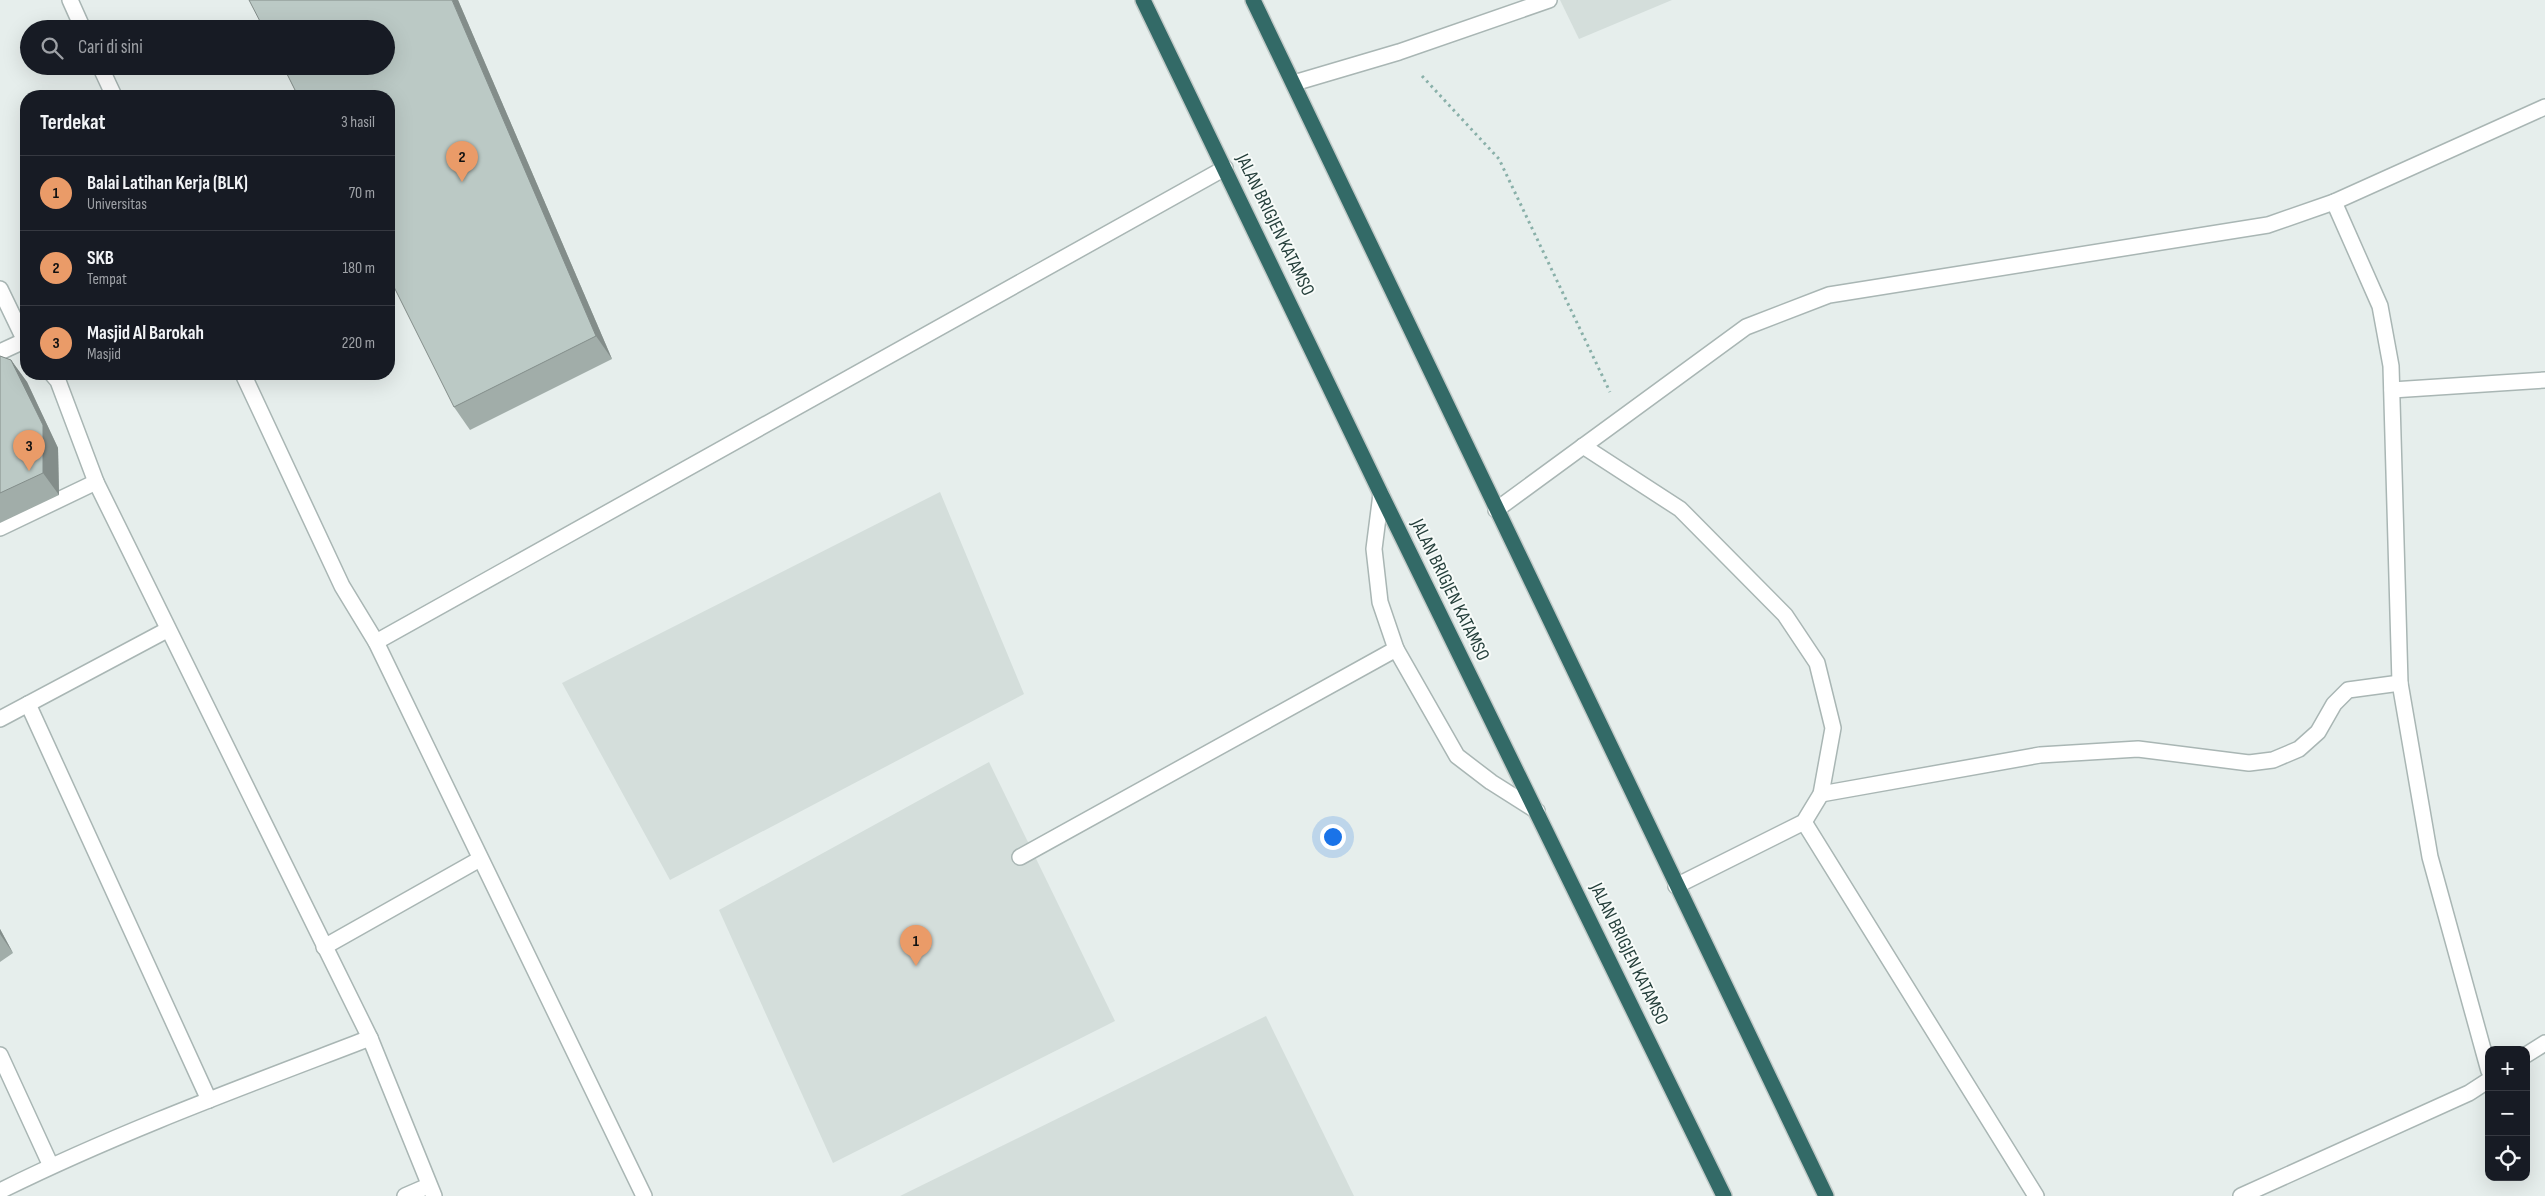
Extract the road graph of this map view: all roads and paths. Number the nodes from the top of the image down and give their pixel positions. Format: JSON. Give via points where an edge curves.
{"nodes":[{"id":1,"x":70,"y":0,"type":"edge"},
{"id":2,"x":1143,"y":0,"type":"edge"},
{"id":3,"x":1254,"y":0,"type":"edge"},
{"id":4,"x":1549,"y":0,"type":"edge"},
{"id":5,"x":79,"y":20,"type":"edge"},
{"id":6,"x":1399,"y":52,"type":"junction"},
{"id":7,"x":104,"y":75,"type":"edge"},
{"id":8,"x":1294,"y":83,"type":"junction"},
{"id":9,"x":111,"y":90,"type":"edge"},
{"id":10,"x":2545,"y":107,"type":"edge"},
{"id":11,"x":1225,"y":168,"type":"junction"},
{"id":12,"x":2334,"y":202,"type":"junction"},
{"id":13,"x":0,"y":289,"type":"edge"},
{"id":14,"x":20,"y":329,"type":"edge"},
{"id":15,"x":20,"y":344,"type":"edge"},
{"id":16,"x":0,"y":352,"type":"edge"},
{"id":17,"x":57,"y":380,"type":"edge"},
{"id":18,"x":246,"y":380,"type":"edge"},
{"id":19,"x":2545,"y":380,"type":"edge"},
{"id":20,"x":2392,"y":390,"type":"junction"},
{"id":21,"x":1622,"y":417,"type":"junction"},
{"id":22,"x":1583,"y":446,"type":"junction"},
{"id":23,"x":96,"y":482,"type":"junction"},
{"id":24,"x":1381,"y":494,"type":"junction"},
{"id":25,"x":1496,"y":510,"type":"junction"},
{"id":26,"x":0,"y":528,"type":"edge"},
{"id":27,"x":167,"y":630,"type":"junction"},
{"id":28,"x":376,"y":642,"type":"junction"},
{"id":29,"x":1396,"y":650,"type":"junction"},
{"id":30,"x":2400,"y":683,"type":"junction"},
{"id":31,"x":28,"y":704,"type":"junction"},
{"id":32,"x":0,"y":719,"type":"edge"},
{"id":33,"x":1821,"y":794,"type":"junction"},
{"id":34,"x":1537,"y":810,"type":"junction"},
{"id":35,"x":1804,"y":822,"type":"junction"},
{"id":36,"x":1020,"y":857,"type":"dead end"},
{"id":37,"x":480,"y":859,"type":"junction"},
{"id":38,"x":1676,"y":886,"type":"junction"},
{"id":39,"x":324,"y":947,"type":"junction"},
{"id":40,"x":370,"y":1038,"type":"junction"},
{"id":41,"x":2545,"y":1043,"type":"edge"},
{"id":42,"x":2530,"y":1052,"type":"edge"},
{"id":43,"x":0,"y":1054,"type":"edge"},
{"id":44,"x":2485,"y":1056,"type":"edge"},
{"id":45,"x":2485,"y":1082,"type":"edge"},
{"id":46,"x":209,"y":1100,"type":"junction"},
{"id":47,"x":51,"y":1166,"type":"junction"},
{"id":48,"x":0,"y":1191,"type":"edge"},
{"id":49,"x":431,"y":1191,"type":"edge"},
{"id":50,"x":405,"y":1196,"type":"edge"},
{"id":51,"x":644,"y":1196,"type":"edge"},
{"id":52,"x":1724,"y":1196,"type":"edge"},
{"id":53,"x":1826,"y":1196,"type":"edge"},
{"id":54,"x":2036,"y":1196,"type":"edge"},
{"id":55,"x":2241,"y":1196,"type":"edge"}],
"edges":[{"from":1,"to":5,"type":"street"},
{"from":2,"to":11,"type":"highway","name":"JALAN BRIGJEN KATAMSO"},
{"from":3,"to":8,"type":"highway"},
{"from":4,"to":6,"type":"street"},
{"from":6,"to":8,"type":"street"},
{"from":6,"to":21,"type":"path","via":[[1499,159]]},
{"from":7,"to":9,"type":"street"},
{"from":8,"to":25,"type":"highway"},
{"from":10,"to":12,"type":"street"},
{"from":11,"to":24,"type":"highway","name":"JALAN BRIGJEN KATAMSO"},
{"from":11,"to":28,"type":"street"},
{"from":12,"to":20,"type":"street","via":[[2380,306]]},
{"from":12,"to":21,"type":"street","via":[[2268,225],[1829,295],[1746,327]]},
{"from":13,"to":14,"type":"street"},
{"from":15,"to":16,"type":"street"},
{"from":17,"to":23,"type":"street"},
{"from":18,"to":28,"type":"street","via":[[342,586]]},
{"from":19,"to":20,"type":"street"},
{"from":20,"to":30,"type":"street"},
{"from":21,"to":22,"type":"street"},
{"from":22,"to":25,"type":"street"},
{"from":22,"to":33,"type":"street","via":[[1680,509],[1785,615],[1817,663],[1833,728]]},
{"from":23,"to":26,"type":"street"},
{"from":23,"to":27,"type":"street"},
{"from":24,"to":29,"type":"street","via":[[1374,549],[1380,602]]},
{"from":24,"to":34,"type":"highway","name":"JALAN BRIGJEN KATAMSO"},
{"from":25,"to":38,"type":"highway"},
{"from":27,"to":31,"type":"street"},
{"from":27,"to":39,"type":"street"},
{"from":28,"to":37,"type":"street"},
{"from":29,"to":34,"type":"street","via":[[1457,756],[1491,782]]},
{"from":29,"to":36,"type":"street"},
{"from":30,"to":33,"type":"street","via":[[2348,690],[2334,704],[2318,732],[2299,749],[2273,760],[2248,763],[2138,749],[2040,756]]},
{"from":30,"to":44,"type":"street","via":[[2430,857]]},
{"from":31,"to":32,"type":"street"},
{"from":31,"to":46,"type":"street"},
{"from":33,"to":35,"type":"street"},
{"from":34,"to":52,"type":"highway","name":"JALAN BRIGJEN KATAMSO"},
{"from":35,"to":38,"type":"street"},
{"from":35,"to":54,"type":"street"},
{"from":37,"to":39,"type":"street"},
{"from":37,"to":51,"type":"street"},
{"from":38,"to":53,"type":"highway"},
{"from":39,"to":40,"type":"street"},
{"from":40,"to":46,"type":"street"},
{"from":40,"to":49,"type":"street"},
{"from":41,"to":42,"type":"street"},
{"from":43,"to":47,"type":"street"},
{"from":45,"to":55,"type":"street"},
{"from":46,"to":47,"type":"street"},
{"from":47,"to":48,"type":"street"},
{"from":49,"to":50,"type":"street"}]}
